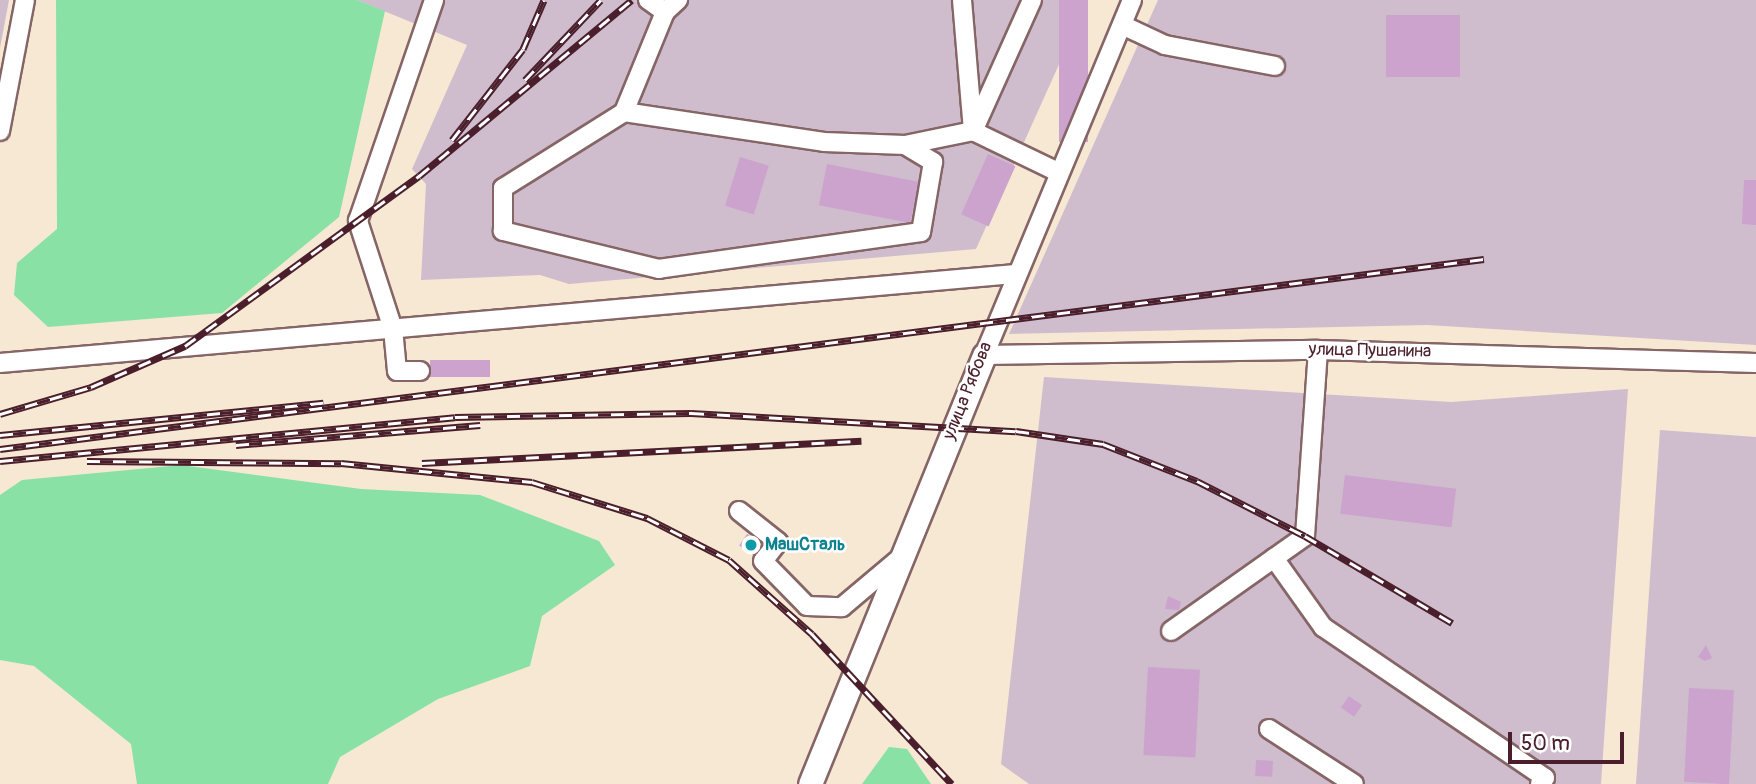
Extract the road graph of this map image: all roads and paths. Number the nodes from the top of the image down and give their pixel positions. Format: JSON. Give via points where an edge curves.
{"nodes":[{"id":1,"x":25,"y":0,"type":"edge"},
{"id":2,"x":434,"y":0,"type":"edge"},
{"id":3,"x":648,"y":0,"type":"edge"},
{"id":4,"x":962,"y":0,"type":"edge"},
{"id":5,"x":1032,"y":0,"type":"edge"},
{"id":6,"x":1132,"y":0,"type":"edge"},
{"id":7,"x":671,"y":6,"type":"edge"},
{"id":8,"x":1122,"y":25,"type":"junction"},
{"id":9,"x":1275,"y":66,"type":"dead end"},
{"id":10,"x":624,"y":112,"type":"junction"},
{"id":11,"x":0,"y":131,"type":"edge"},
{"id":12,"x":973,"y":131,"type":"junction"},
{"id":13,"x":905,"y":145,"type":"junction"},
{"id":14,"x":1058,"y":172,"type":"junction"},
{"id":15,"x":1015,"y":274,"type":"junction"},
{"id":16,"x":393,"y":329,"type":"junction"},
{"id":17,"x":1318,"y":350,"type":"junction"},
{"id":18,"x":984,"y":355,"type":"junction"},
{"id":19,"x":0,"y":363,"type":"edge"},
{"id":20,"x":1756,"y":363,"type":"edge"},
{"id":21,"x":420,"y":371,"type":"dead end"},
{"id":22,"x":739,"y":510,"type":"dead end"},
{"id":23,"x":902,"y":557,"type":"junction"},
{"id":24,"x":1274,"y":558,"type":"junction"},
{"id":25,"x":1171,"y":631,"type":"dead end"},
{"id":26,"x":1269,"y":729,"type":"dead end"},
{"id":27,"x":810,"y":784,"type":"edge"},
{"id":28,"x":1354,"y":784,"type":"edge"},
{"id":29,"x":1540,"y":784,"type":"edge"}],
"edges":[{"from":1,"to":11,"type":"street"},
{"from":2,"to":16,"type":"street","via":[[358,221]]},
{"from":3,"to":7,"type":"street"},
{"from":4,"to":12,"type":"street"},
{"from":5,"to":12,"type":"street"},
{"from":6,"to":8,"type":"street","name":"улица Рябова"},
{"from":7,"to":10,"type":"street"},
{"from":8,"to":9,"type":"street","via":[[1165,44]]},
{"from":8,"to":14,"type":"street","name":"улица Рябова"},
{"from":10,"to":13,"type":"street","via":[[824,142]]},
{"from":10,"to":13,"type":"street","via":[[503,188],[503,231],[659,269],[920,232],[933,162]]},
{"from":12,"to":13,"type":"street"},
{"from":12,"to":14,"type":"street"},
{"from":14,"to":15,"type":"street","name":"улица Рябова"},
{"from":15,"to":16,"type":"street"},
{"from":15,"to":18,"type":"street","name":"улица Рябова"},
{"from":16,"to":19,"type":"street"},
{"from":16,"to":21,"type":"street","via":[[397,371]]},
{"from":17,"to":18,"type":"street","name":"улица Пушанина"},
{"from":17,"to":20,"type":"street","name":"улица Пушанина"},
{"from":17,"to":24,"type":"street","via":[[1305,536]]},
{"from":18,"to":23,"type":"main road","name":"улица Рябова"},
{"from":22,"to":23,"type":"street","via":[[778,542],[763,561],[807,606],[842,607]]},
{"from":23,"to":27,"type":"main road","name":"улица Рябова"},
{"from":24,"to":25,"type":"street"},
{"from":24,"to":29,"type":"street","via":[[1323,627],[1545,778]]},
{"from":26,"to":28,"type":"street"}]}
